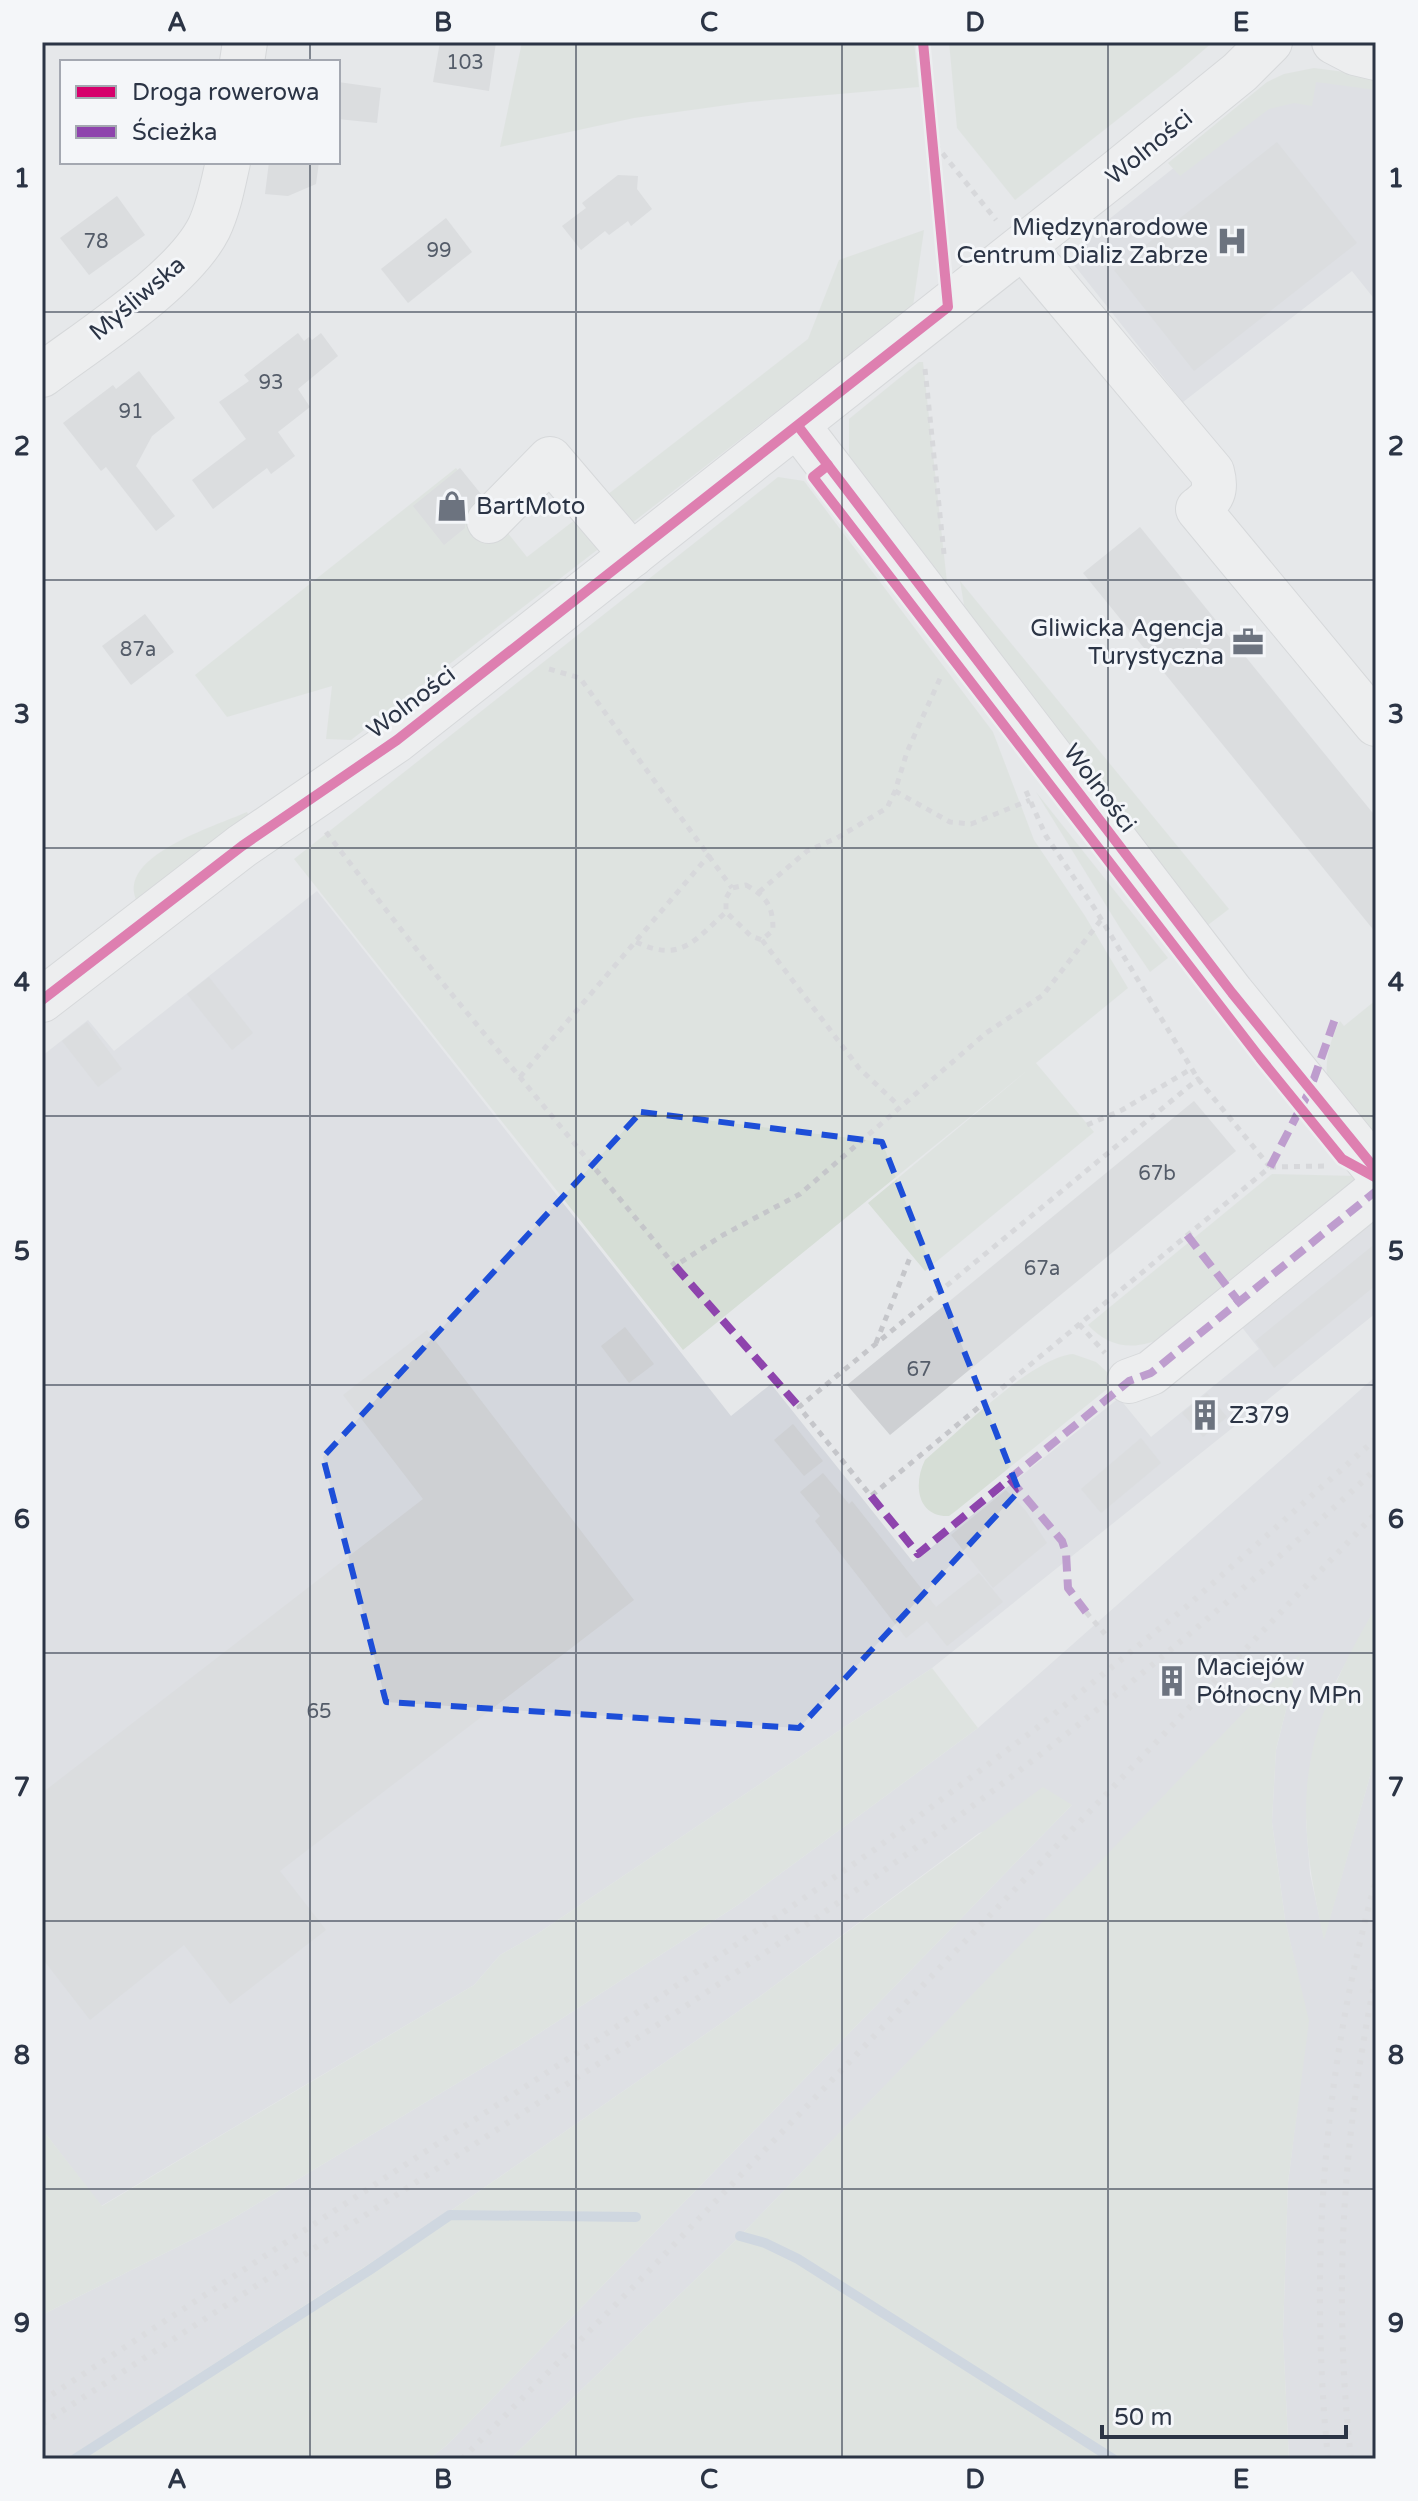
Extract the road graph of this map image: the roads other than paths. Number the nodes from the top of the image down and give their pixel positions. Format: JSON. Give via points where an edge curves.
{"nodes":[{"id":1,"x":1270,"y":42,"type":"edge"},
{"id":2,"x":1334,"y":42,"type":"edge"},
{"id":3,"x":1376,"y":58,"type":"edge"},
{"id":4,"x":228,"y":164,"type":"edge"},
{"id":5,"x":1022,"y":249,"type":"junction"},
{"id":6,"x":42,"y":375,"type":"edge"},
{"id":7,"x":798,"y":426,"type":"junction"},
{"id":8,"x":489,"y":521,"type":"dead end"},
{"id":9,"x":632,"y":555,"type":"junction"},
{"id":10,"x":1376,"y":724,"type":"edge"},
{"id":11,"x":42,"y":1000,"type":"edge"},
{"id":12,"x":1376,"y":1170,"type":"edge"},
{"id":13,"x":1376,"y":1191,"type":"edge"},
{"id":14,"x":1129,"y":1381,"type":"dead end"}],
"edges":[{"from":1,"to":5,"type":"street","name":"Wolności"},
{"from":2,"to":3,"type":"street"},
{"from":4,"to":6,"type":"street","name":"Myśliwska","via":[[221,198],[192,253],[169,278]]},
{"from":5,"to":7,"type":"street","name":"Wolności"},
{"from":5,"to":10,"type":"street","via":[[1212,472],[1216,485],[1211,499],[1198,509]]},
{"from":7,"to":9,"type":"street","name":"Wolności"},
{"from":7,"to":12,"type":"street","name":"Wolności","via":[[1232,993]]},
{"from":8,"to":9,"type":"street","via":[[550,459]]},
{"from":9,"to":11,"type":"street","name":"Wolności","via":[[397,740],[242,846]]},
{"from":13,"to":14,"type":"street","via":[[1151,1373]]}]}
